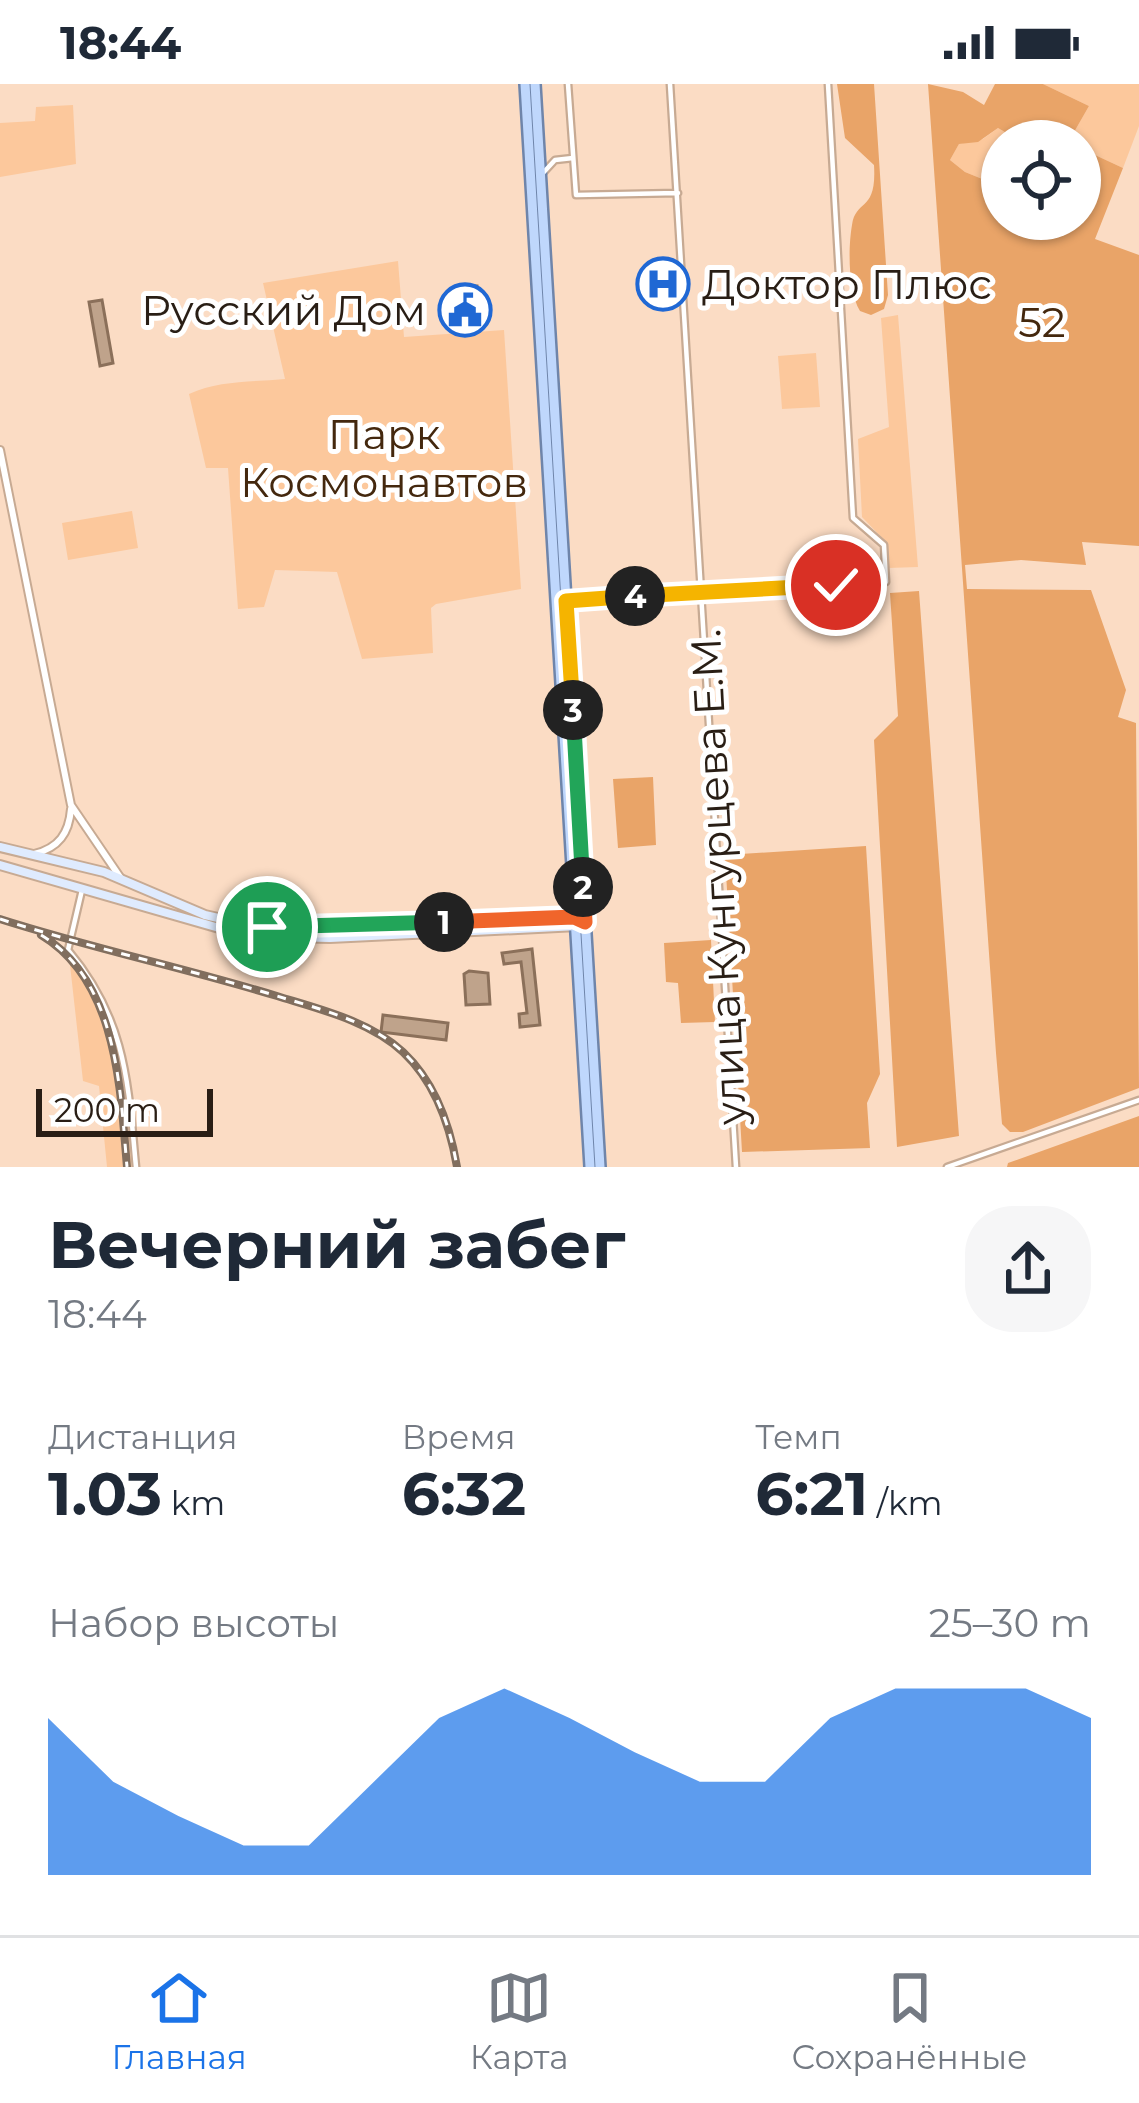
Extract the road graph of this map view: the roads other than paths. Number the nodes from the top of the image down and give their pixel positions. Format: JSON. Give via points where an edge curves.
{"nodes":[{"id":1,"x":530,"y":84,"type":"edge"},
{"id":2,"x":568,"y":84,"type":"edge"},
{"id":3,"x":670,"y":84,"type":"edge"},
{"id":4,"x":828,"y":84,"type":"edge"},
{"id":5,"x":539,"y":143,"type":"junction"},
{"id":6,"x":573,"y":158,"type":"junction"},
{"id":7,"x":555,"y":160,"type":"junction"},
{"id":8,"x":541,"y":176,"type":"junction"},
{"id":9,"x":678,"y":193,"type":"junction"},
{"id":10,"x":0,"y":450,"type":"edge"},
{"id":11,"x":701,"y":593,"type":"junction"},
{"id":12,"x":566,"y":601,"type":"junction"},
{"id":13,"x":71,"y":805,"type":"junction"},
{"id":14,"x":0,"y":847,"type":"edge"},
{"id":15,"x":29,"y":854,"type":"junction"},
{"id":16,"x":106,"y":857,"type":"junction"},
{"id":17,"x":0,"y":865,"type":"edge"},
{"id":18,"x":104,"y":872,"type":"junction"},
{"id":19,"x":122,"y":880,"type":"junction"},
{"id":20,"x":82,"y":890,"type":"junction"},
{"id":21,"x":99,"y":895,"type":"junction"},
{"id":22,"x":578,"y":922,"type":"junction"},
{"id":23,"x":330,"y":932,"type":"junction"},
{"id":24,"x":1139,"y":1100,"type":"edge"},
{"id":25,"x":136,"y":1167,"type":"edge"},
{"id":26,"x":590,"y":1167,"type":"edge"},
{"id":27,"x":600,"y":1167,"type":"edge"},
{"id":28,"x":736,"y":1167,"type":"edge"},
{"id":29,"x":947,"y":1167,"type":"edge"}],
"edges":[{"from":1,"to":5,"type":"main road"},
{"from":1,"to":22,"type":"main road"},
{"from":2,"to":6,"type":"street"},
{"from":3,"to":9,"type":"street","name":"улица Кунгурцева Е.М."},
{"from":4,"to":11,"type":"street","via":[[853,518],[884,545],[886,582]]},
{"from":5,"to":7,"type":"street"},
{"from":5,"to":8,"type":"main road"},
{"from":6,"to":7,"type":"street"},
{"from":6,"to":9,"type":"street","via":[[582,198]]},
{"from":7,"to":8,"type":"street"},
{"from":8,"to":12,"type":"main road"},
{"from":9,"to":11,"type":"street","name":"улица Кунгурцева Е.М."},
{"from":10,"to":13,"type":"street"},
{"from":11,"to":12,"type":"street"},
{"from":11,"to":28,"type":"street","name":"улица Кунгурцева Е.М."},
{"from":12,"to":22,"type":"main road"},
{"from":13,"to":15,"type":"street","via":[[64,836]]},
{"from":13,"to":16,"type":"street"},
{"from":14,"to":15,"type":"main road"},
{"from":15,"to":18,"type":"main road"},
{"from":16,"to":18,"type":"street"},
{"from":16,"to":19,"type":"street"},
{"from":17,"to":20,"type":"main road"},
{"from":18,"to":19,"type":"main road"},
{"from":18,"to":21,"type":"street"},
{"from":19,"to":23,"type":"main road","via":[[226,921]]},
{"from":20,"to":21,"type":"main road"},
{"from":20,"to":25,"type":"street","via":[[68,950],[115,1022]]},
{"from":21,"to":23,"type":"main road","via":[[247,936]]},
{"from":22,"to":23,"type":"main road"},
{"from":22,"to":26,"type":"main road"},
{"from":22,"to":27,"type":"main road"},
{"from":24,"to":29,"type":"street"}]}
